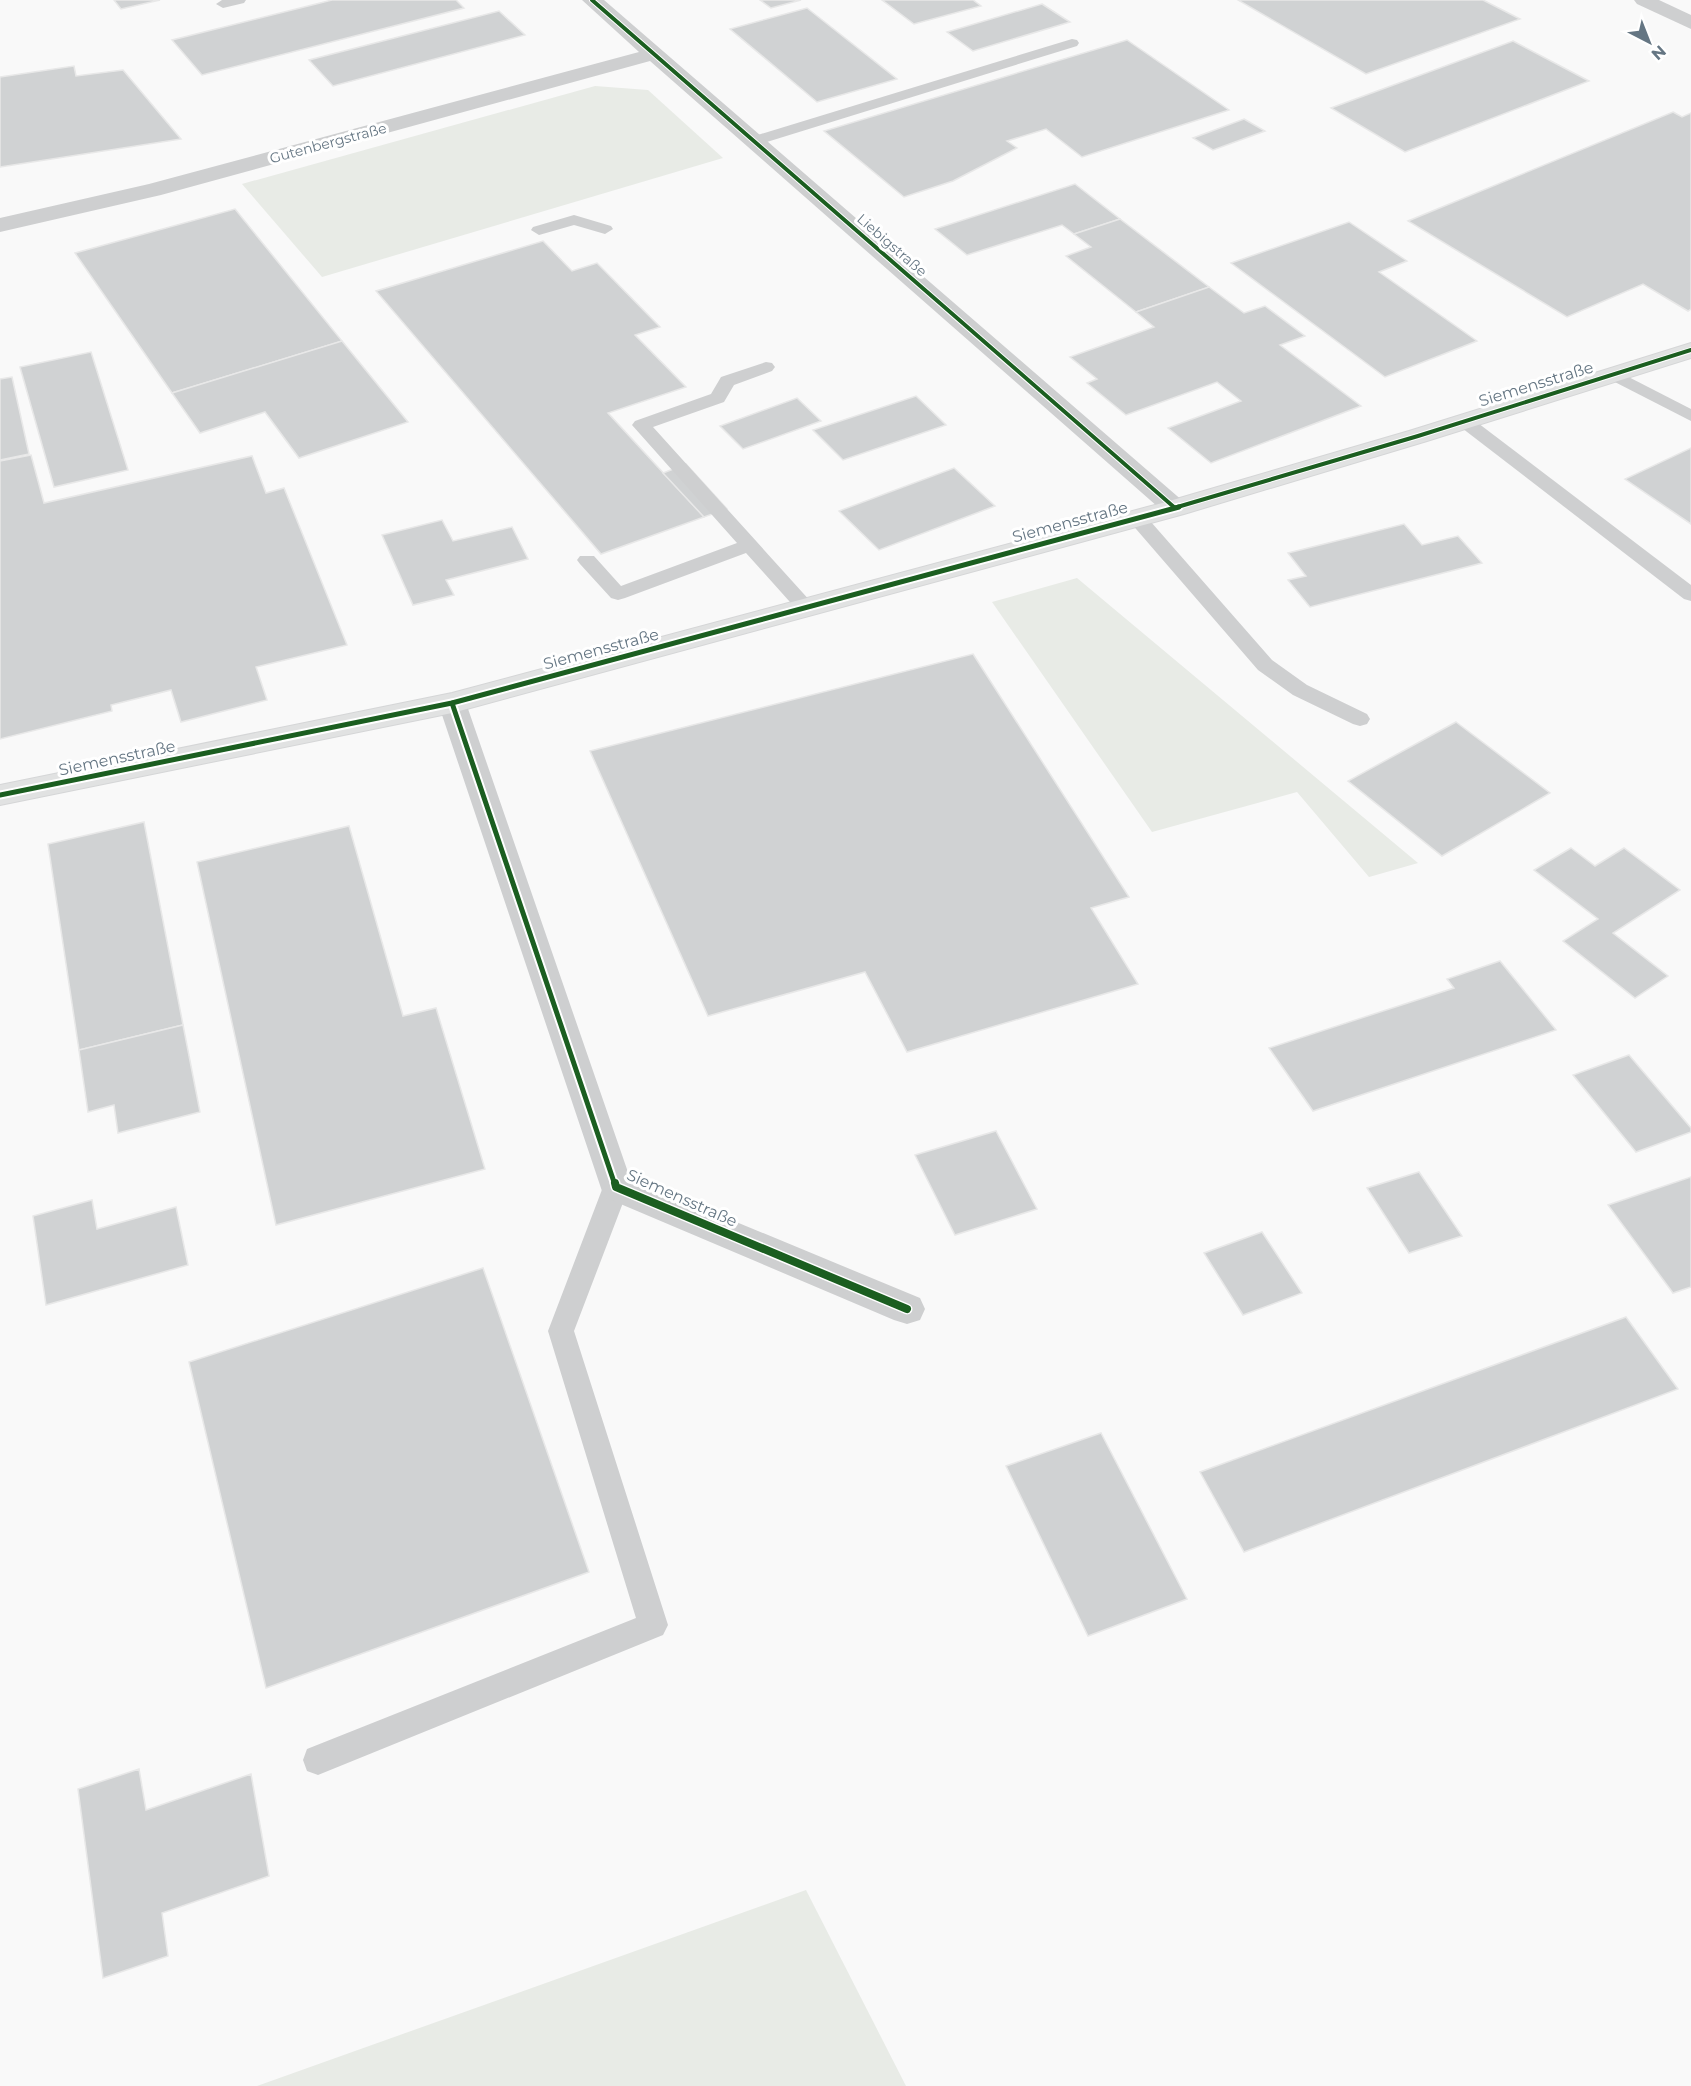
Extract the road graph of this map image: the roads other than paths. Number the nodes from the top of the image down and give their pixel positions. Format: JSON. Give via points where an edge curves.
{"nodes":[{"id":1,"x":239,"y":0,"type":"edge"},
{"id":2,"x":592,"y":0,"type":"edge"},
{"id":3,"x":1644,"y":0,"type":"edge"},
{"id":4,"x":223,"y":4,"type":"dead end"},
{"id":5,"x":1691,"y":23,"type":"edge"},
{"id":6,"x":1072,"y":43,"type":"dead end"},
{"id":7,"x":654,"y":54,"type":"junction"},
{"id":8,"x":754,"y":141,"type":"junction"},
{"id":9,"x":0,"y":225,"type":"edge"},
{"id":10,"x":605,"y":229,"type":"dead end"},
{"id":11,"x":539,"y":230,"type":"dead end"},
{"id":12,"x":1691,"y":350,"type":"edge"},
{"id":13,"x":766,"y":367,"type":"dead end"},
{"id":14,"x":1613,"y":374,"type":"junction"},
{"id":15,"x":1691,"y":416,"type":"edge"},
{"id":16,"x":1464,"y":421,"type":"junction"},
{"id":17,"x":1175,"y":508,"type":"junction"},
{"id":18,"x":1137,"y":518,"type":"junction"},
{"id":19,"x":749,"y":544,"type":"junction"},
{"id":20,"x":587,"y":560,"type":"dead end"},
{"id":21,"x":1691,"y":595,"type":"edge"},
{"id":22,"x":805,"y":608,"type":"junction"},
{"id":23,"x":452,"y":703,"type":"junction"},
{"id":24,"x":1360,"y":719,"type":"dead end"},
{"id":25,"x":0,"y":795,"type":"edge"},
{"id":26,"x":616,"y":1186,"type":"junction"},
{"id":27,"x":907,"y":1309,"type":"dead end"},
{"id":28,"x":318,"y":1760,"type":"dead end"}],
"edges":[{"from":1,"to":4,"type":"lane"},
{"from":2,"to":7,"type":"street","name":"Liebigstraße"},
{"from":3,"to":5,"type":"street"},
{"from":6,"to":8,"type":"lane"},
{"from":7,"to":8,"type":"street","name":"Liebigstraße"},
{"from":7,"to":9,"type":"street","name":"Gutenbergstraße","via":[[153,190]]},
{"from":8,"to":17,"type":"street","name":"Liebigstraße"},
{"from":10,"to":11,"type":"lane","via":[[574,220]]},
{"from":12,"to":14,"type":"street","name":"Siemensstraße"},
{"from":13,"to":19,"type":"lane","via":[[727,381],[718,398],[641,425]]},
{"from":14,"to":15,"type":"lane"},
{"from":14,"to":16,"type":"street","name":"Siemensstraße"},
{"from":16,"to":17,"type":"street","name":"Siemensstraße"},
{"from":16,"to":21,"type":"lane"},
{"from":17,"to":18,"type":"street","name":"Siemensstraße"},
{"from":18,"to":22,"type":"street","name":"Siemensstraße"},
{"from":18,"to":24,"type":"lane","via":[[1265,664],[1300,690]]},
{"from":19,"to":20,"type":"lane","via":[[618,594]]},
{"from":19,"to":22,"type":"lane"},
{"from":22,"to":23,"type":"street","name":"Siemensstraße"},
{"from":23,"to":25,"type":"street","name":"Siemensstraße"},
{"from":23,"to":26,"type":"street","name":"Siemensstraße"},
{"from":26,"to":27,"type":"street","name":"Siemensstraße"},
{"from":26,"to":28,"type":"lane","via":[[561,1331],[653,1625]]}]}
